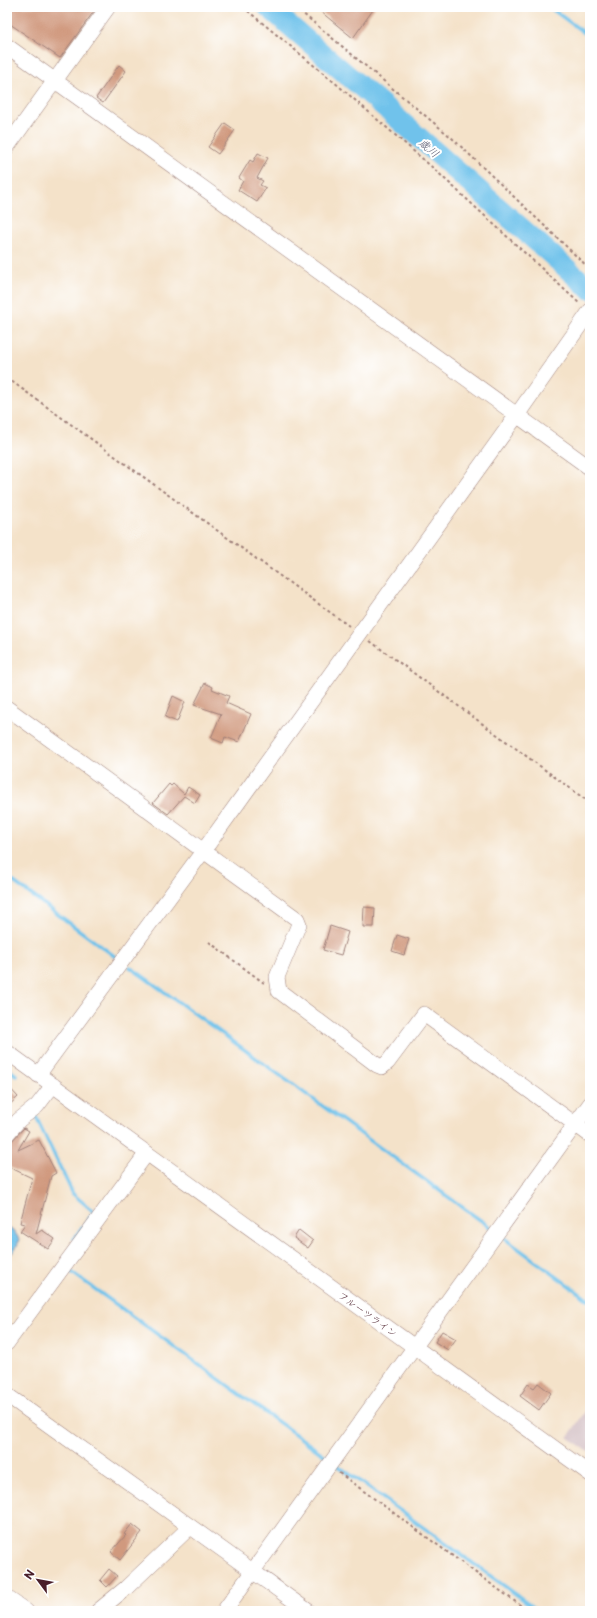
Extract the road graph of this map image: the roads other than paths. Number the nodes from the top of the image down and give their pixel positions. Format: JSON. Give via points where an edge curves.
{"nodes":[{"id":1,"x":108,"y":7,"type":"edge"},
{"id":2,"x":7,"y":46,"type":"edge"},
{"id":3,"x":55,"y":81,"type":"junction"},
{"id":4,"x":7,"y":148,"type":"edge"},
{"id":5,"x":590,"y":312,"type":"edge"},
{"id":6,"x":517,"y":416,"type":"junction"},
{"id":7,"x":590,"y":468,"type":"edge"},
{"id":8,"x":7,"y":708,"type":"edge"},
{"id":9,"x":204,"y":850,"type":"junction"},
{"id":10,"x":7,"y":1052,"type":"edge"},
{"id":11,"x":38,"y":1075,"type":"junction"},
{"id":12,"x":53,"y":1085,"type":"junction"},
{"id":13,"x":590,"y":1104,"type":"edge"},
{"id":14,"x":575,"y":1125,"type":"junction"},
{"id":15,"x":7,"y":1134,"type":"edge"},
{"id":16,"x":590,"y":1135,"type":"edge"},
{"id":17,"x":147,"y":1153,"type":"junction"},
{"id":18,"x":7,"y":1343,"type":"edge"},
{"id":19,"x":414,"y":1348,"type":"junction"},
{"id":20,"x":7,"y":1395,"type":"edge"},
{"id":21,"x":590,"y":1474,"type":"edge"},
{"id":22,"x":190,"y":1527,"type":"junction"},
{"id":23,"x":252,"y":1571,"type":"junction"},
{"id":24,"x":7,"y":1598,"type":"edge"},
{"id":25,"x":26,"y":1611,"type":"edge"},
{"id":26,"x":98,"y":1611,"type":"edge"},
{"id":27,"x":224,"y":1611,"type":"edge"},
{"id":28,"x":308,"y":1611,"type":"edge"}],
"edges":[{"from":1,"to":3,"type":"street"},
{"from":2,"to":3,"type":"street"},
{"from":3,"to":4,"type":"street"},
{"from":3,"to":6,"type":"street"},
{"from":5,"to":6,"type":"street"},
{"from":6,"to":7,"type":"street"},
{"from":6,"to":9,"type":"street"},
{"from":8,"to":9,"type":"street"},
{"from":9,"to":11,"type":"street"},
{"from":9,"to":14,"type":"street","via":[[297,919],[299,924],[277,977],[279,991],[377,1065],[382,1066],[388,1062],[424,1014]]},
{"from":10,"to":11,"type":"street","name":"フルーツライン"},
{"from":11,"to":12,"type":"street","name":"フルーツライン"},
{"from":12,"to":15,"type":"street","via":[[37,1106],[19,1120]]},
{"from":12,"to":17,"type":"street","name":"フルーツライン"},
{"from":13,"to":14,"type":"street"},
{"from":14,"to":16,"type":"street"},
{"from":14,"to":19,"type":"street"},
{"from":17,"to":18,"type":"street"},
{"from":17,"to":19,"type":"street","name":"フルーツライン"},
{"from":19,"to":21,"type":"street","name":"フルーツライン"},
{"from":19,"to":23,"type":"street"},
{"from":20,"to":22,"type":"street"},
{"from":22,"to":23,"type":"street"},
{"from":22,"to":26,"type":"street"},
{"from":23,"to":27,"type":"street"},
{"from":23,"to":28,"type":"street"},
{"from":24,"to":25,"type":"street"}]}
